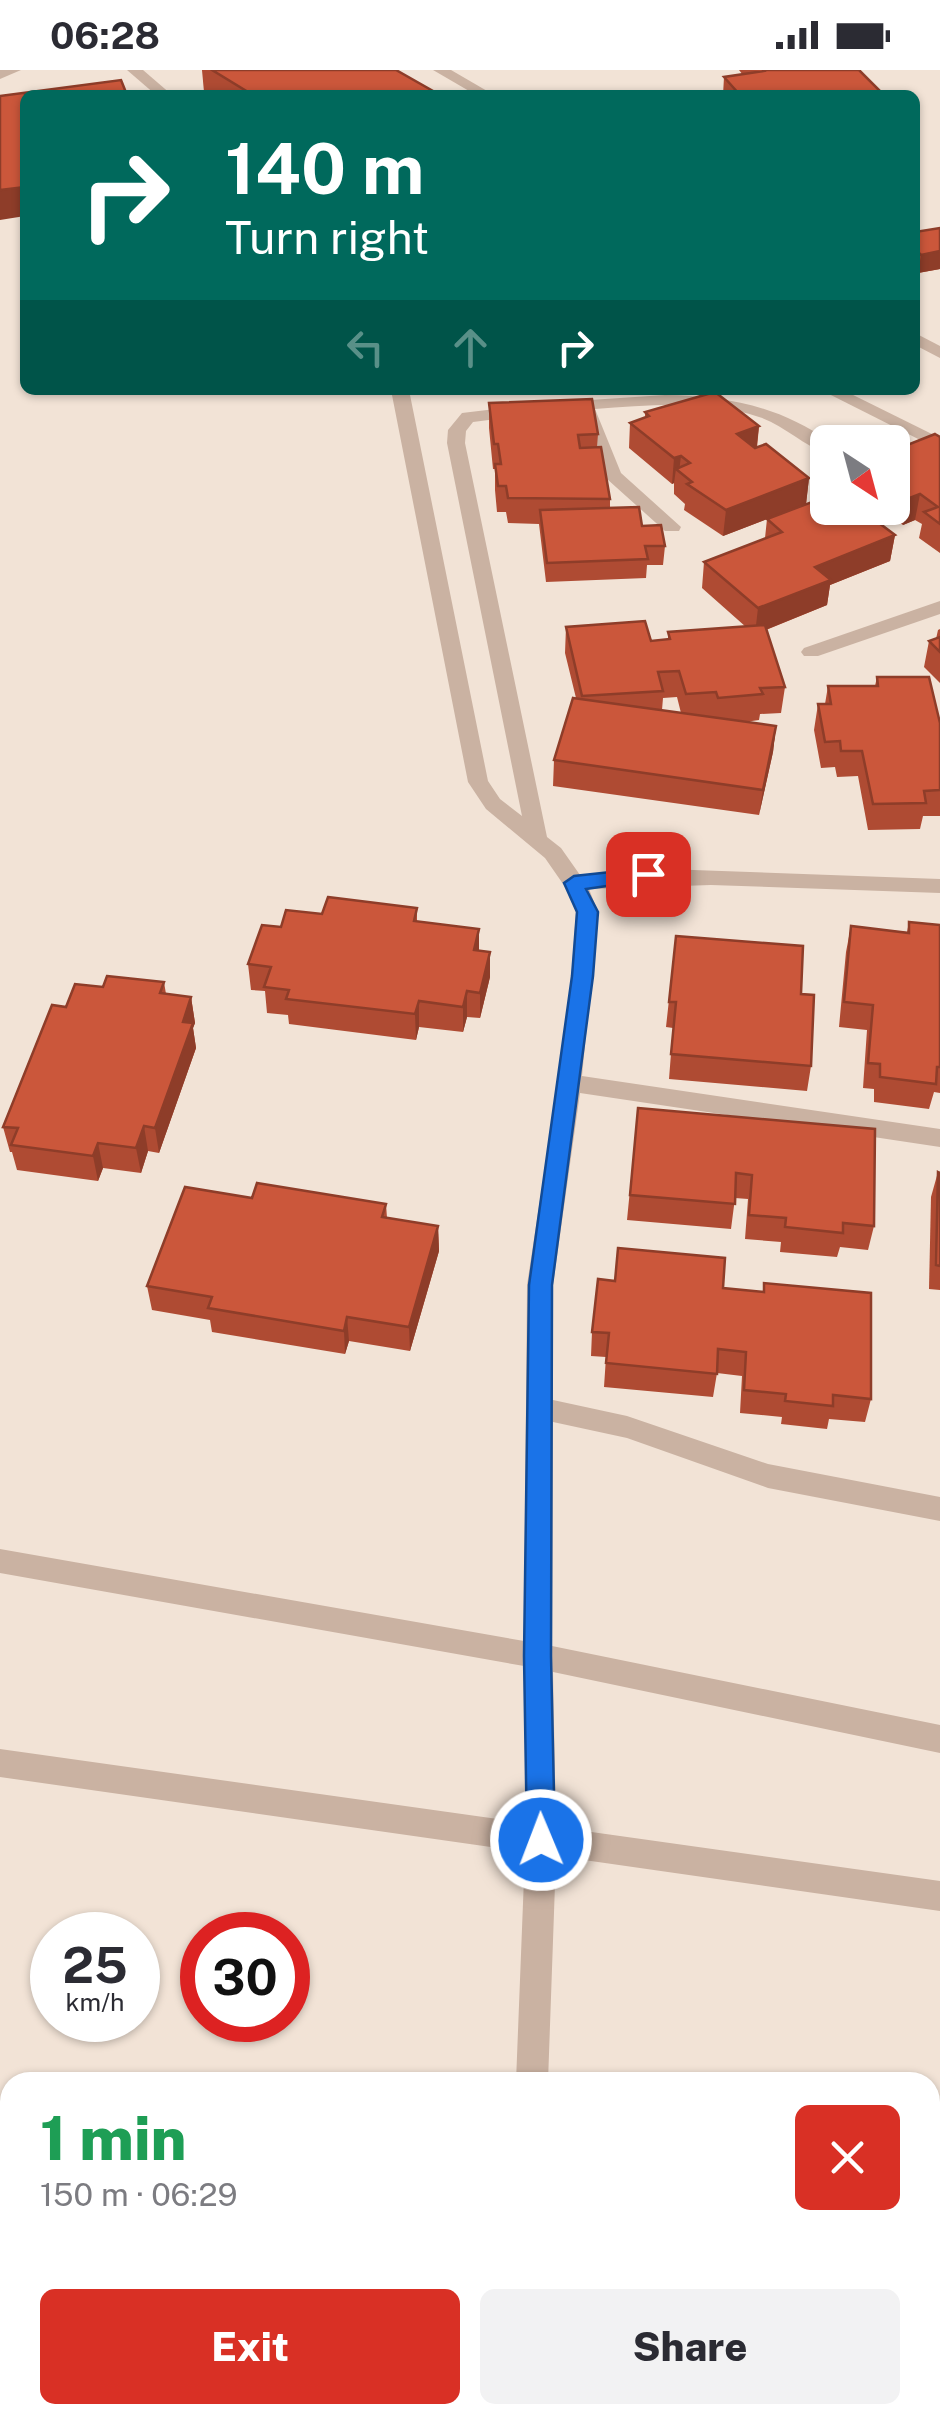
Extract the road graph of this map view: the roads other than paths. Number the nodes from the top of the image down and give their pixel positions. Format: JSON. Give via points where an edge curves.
{"nodes":[{"id":1,"x":14,"y":70,"type":"edge"},
{"id":2,"x":134,"y":70,"type":"edge"},
{"id":3,"x":440,"y":70,"type":"edge"},
{"id":4,"x":0,"y":75,"type":"edge"},
{"id":5,"x":159,"y":90,"type":"edge"},
{"id":6,"x":477,"y":90,"type":"edge"},
{"id":7,"x":401,"y":395,"type":"edge"},
{"id":8,"x":840,"y":395,"type":"edge"},
{"id":9,"x":585,"y":405,"type":"junction"},
{"id":10,"x":810,"y":437,"type":"edge"},
{"id":11,"x":940,"y":446,"type":"edge"},
{"id":12,"x":672,"y":527,"type":"dead end"},
{"id":13,"x":940,"y":607,"type":"edge"},
{"id":14,"x":811,"y":652,"type":"dead end"},
{"id":15,"x":537,"y":840,"type":"junction"},
{"id":16,"x":574,"y":883,"type":"junction"},
{"id":17,"x":940,"y":886,"type":"edge"},
{"id":18,"x":569,"y":1083,"type":"junction"},
{"id":19,"x":940,"y":1138,"type":"edge"},
{"id":20,"x":539,"y":1408,"type":"junction"},
{"id":21,"x":940,"y":1508,"type":"edge"},
{"id":22,"x":0,"y":1561,"type":"edge"},
{"id":23,"x":538,"y":1656,"type":"junction"},
{"id":24,"x":940,"y":1739,"type":"edge"},
{"id":25,"x":0,"y":1762,"type":"edge"},
{"id":26,"x":541,"y":1840,"type":"junction"},
{"id":27,"x":940,"y":1896,"type":"edge"},
{"id":28,"x":532,"y":2072,"type":"edge"}],
"edges":[{"from":1,"to":4,"type":"street"},
{"from":2,"to":5,"type":"street"},
{"from":3,"to":6,"type":"street"},
{"from":7,"to":15,"type":"street","via":[[478,782],[493,804]]},
{"from":8,"to":11,"type":"street"},
{"from":9,"to":10,"type":"street","via":[[675,398],[724,402],[773,415]]},
{"from":9,"to":12,"type":"street","via":[[613,475]]},
{"from":9,"to":15,"type":"street","via":[[477,414],[457,430]]},
{"from":13,"to":14,"type":"street"},
{"from":15,"to":16,"type":"street"},
{"from":16,"to":17,"type":"street","via":[[648,874]]},
{"from":16,"to":18,"type":"street","via":[[588,912]]},
{"from":18,"to":19,"type":"street"},
{"from":18,"to":20,"type":"street","via":[[540,1285]]},
{"from":20,"to":21,"type":"street","via":[[627,1427],[768,1476]]},
{"from":20,"to":23,"type":"street"},
{"from":22,"to":23,"type":"street"},
{"from":23,"to":24,"type":"street"},
{"from":23,"to":26,"type":"street"},
{"from":25,"to":26,"type":"street"},
{"from":26,"to":27,"type":"street"},
{"from":26,"to":28,"type":"street"}]}
